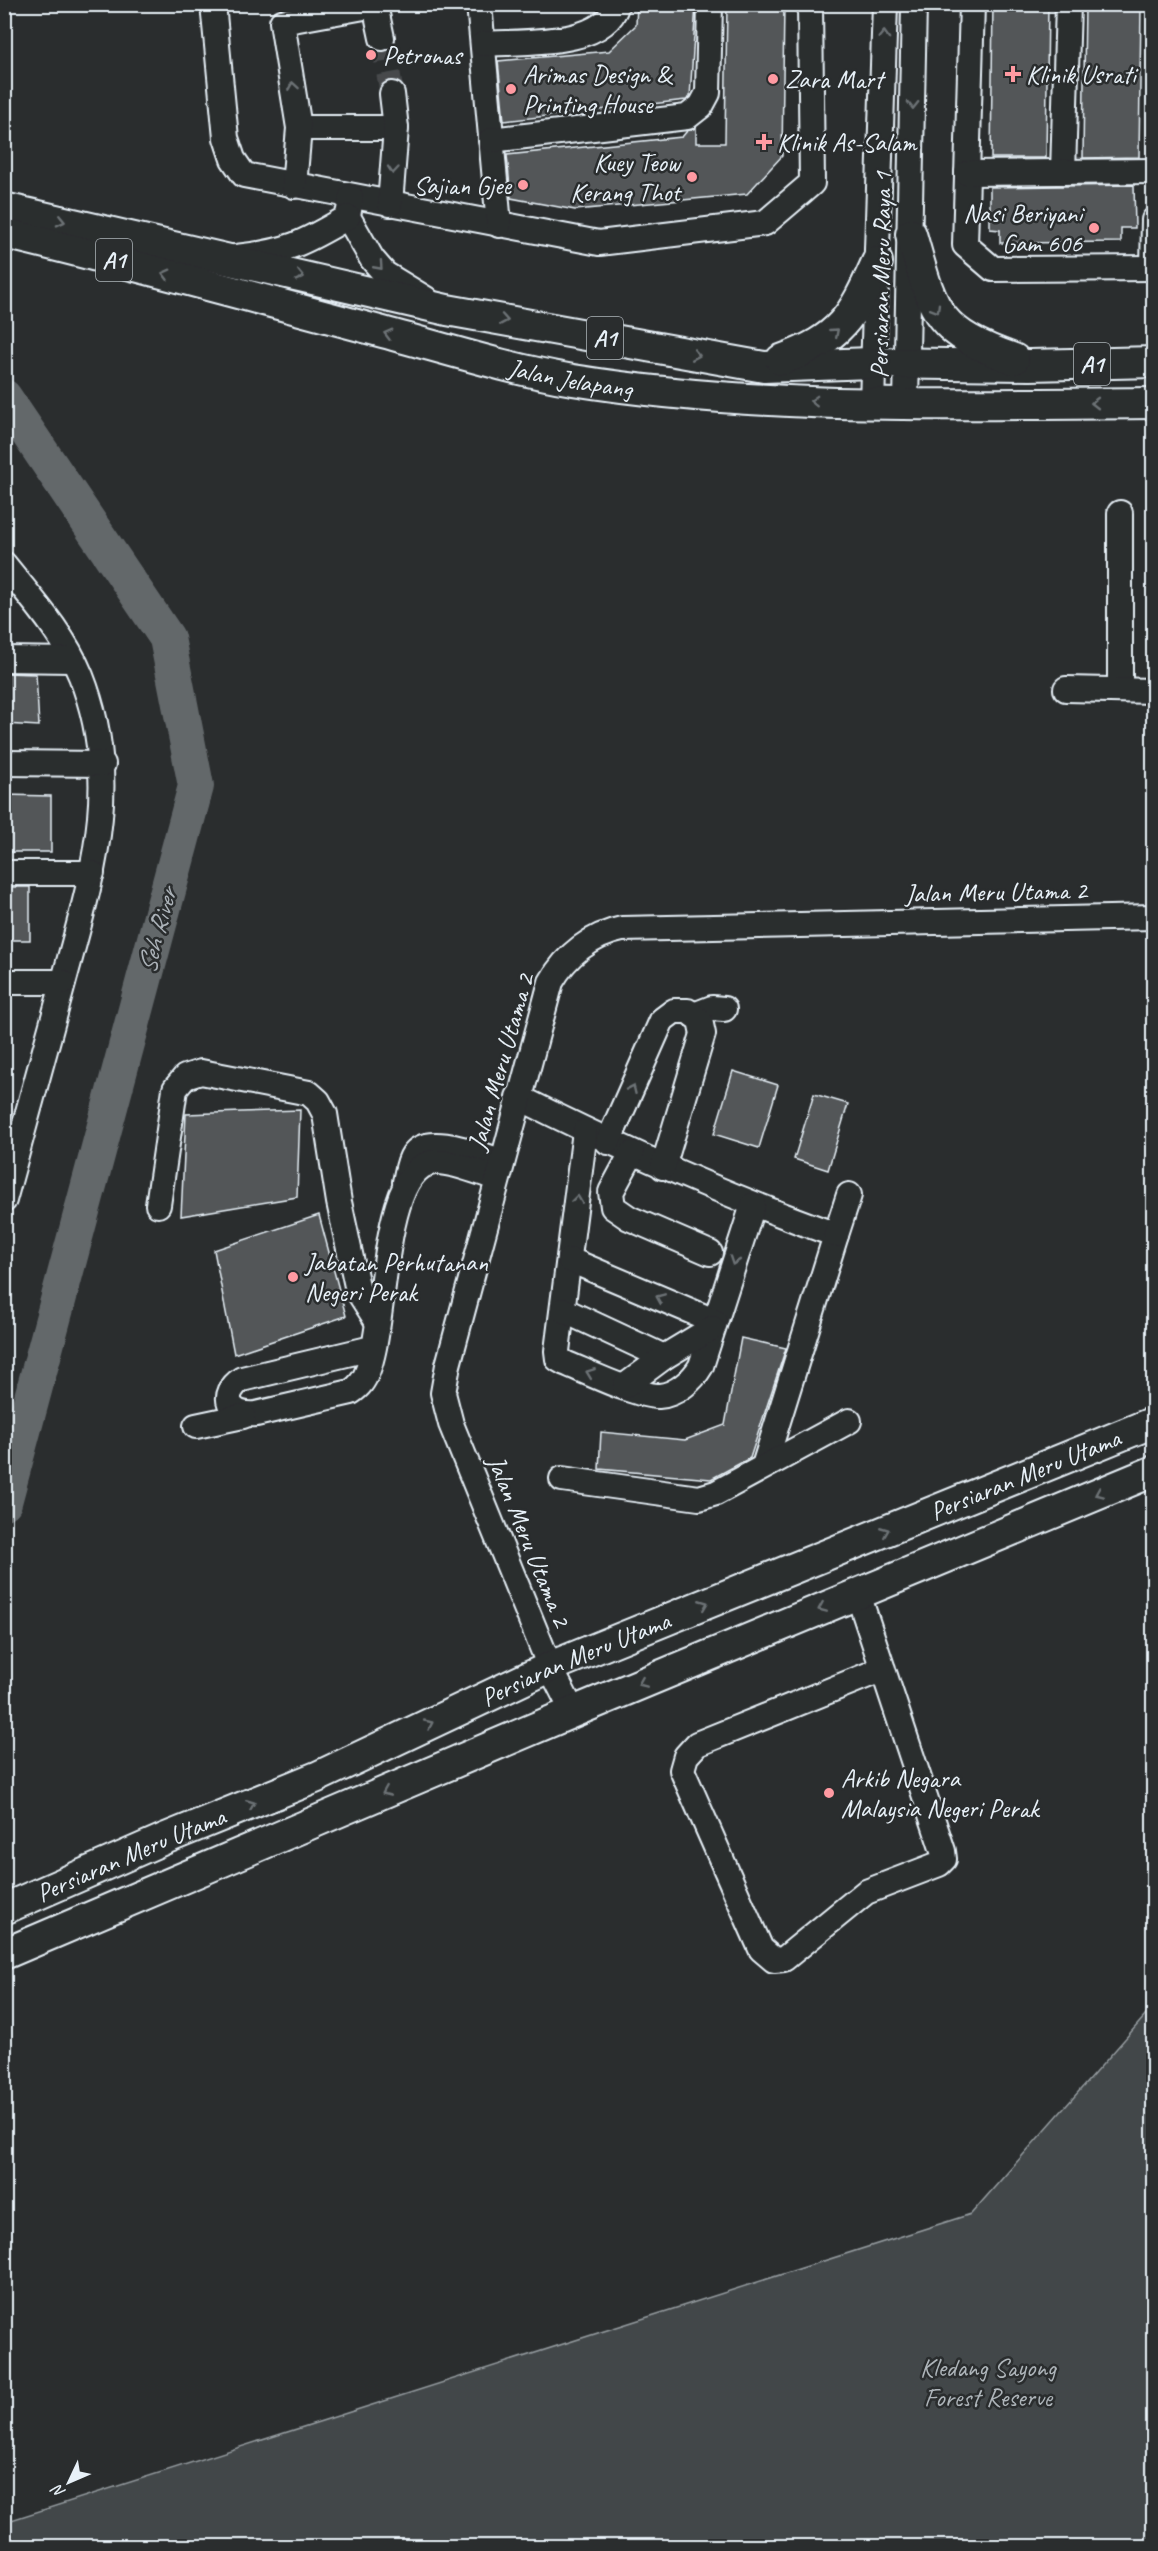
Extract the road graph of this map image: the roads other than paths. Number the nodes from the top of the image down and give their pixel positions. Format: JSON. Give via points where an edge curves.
{"nodes":[{"id":1,"x":213,"y":4,"type":"edge"},
{"id":2,"x":479,"y":4,"type":"edge"},
{"id":3,"x":617,"y":4,"type":"edge"},
{"id":4,"x":710,"y":4,"type":"edge"},
{"id":5,"x":810,"y":4,"type":"edge"},
{"id":6,"x":885,"y":4,"type":"edge"},
{"id":7,"x":914,"y":4,"type":"edge"},
{"id":8,"x":972,"y":4,"type":"edge"},
{"id":9,"x":1068,"y":4,"type":"edge"},
{"id":10,"x":382,"y":38,"type":"tunnel mouth"},
{"id":11,"x":483,"y":44,"type":"junction"},
{"id":12,"x":392,"y":94,"type":"tunnel mouth"},
{"id":13,"x":299,"y":128,"type":"junction"},
{"id":14,"x":396,"y":128,"type":"junction"},
{"id":15,"x":491,"y":140,"type":"junction"},
{"id":16,"x":1154,"y":171,"type":"edge"},
{"id":17,"x":1063,"y":172,"type":"junction"},
{"id":18,"x":967,"y":173,"type":"junction"},
{"id":19,"x":294,"y":186,"type":"junction"},
{"id":20,"x":390,"y":204,"type":"junction"},
{"id":21,"x":349,"y":207,"type":"junction"},
{"id":22,"x":4,"y":208,"type":"edge"},
{"id":23,"x":1154,"y":220,"type":"edge"},
{"id":24,"x":499,"y":225,"type":"junction"},
{"id":25,"x":4,"y":233,"type":"edge"},
{"id":26,"x":911,"y":234,"type":"junction"},
{"id":27,"x":223,"y":258,"type":"junction"},
{"id":28,"x":877,"y":262,"type":"junction"},
{"id":29,"x":1153,"y":267,"type":"edge"},
{"id":30,"x":447,"y":310,"type":"junction"},
{"id":31,"x":1154,"y":362,"type":"edge"},
{"id":32,"x":872,"y":363,"type":"junction"},
{"id":33,"x":907,"y":364,"type":"junction"},
{"id":34,"x":1030,"y":365,"type":"junction"},
{"id":35,"x":764,"y":367,"type":"junction"},
{"id":36,"x":872,"y":403,"type":"junction"},
{"id":37,"x":906,"y":403,"type":"junction"},
{"id":38,"x":1154,"y":403,"type":"edge"},
{"id":39,"x":1120,"y":513,"type":"dead end"},
{"id":40,"x":4,"y":564,"type":"edge"},
{"id":41,"x":4,"y":659,"type":"edge"},
{"id":42,"x":72,"y":660,"type":"junction"},
{"id":43,"x":1066,"y":688,"type":"dead end"},
{"id":44,"x":1120,"y":690,"type":"junction"},
{"id":45,"x":1154,"y":691,"type":"edge"},
{"id":46,"x":4,"y":763,"type":"edge"},
{"id":47,"x":103,"y":764,"type":"junction"},
{"id":48,"x":4,"y":873,"type":"edge"},
{"id":49,"x":92,"y":873,"type":"junction"},
{"id":50,"x":1154,"y":917,"type":"edge"},
{"id":51,"x":4,"y":982,"type":"edge"},
{"id":52,"x":63,"y":982,"type":"junction"},
{"id":53,"x":724,"y":1010,"type":"dead end"},
{"id":54,"x":694,"y":1015,"type":"junction"},
{"id":55,"x":518,"y":1097,"type":"junction"},
{"id":56,"x":585,"y":1131,"type":"junction"},
{"id":57,"x":608,"y":1142,"type":"junction"},
{"id":58,"x":632,"y":1153,"type":"junction"},
{"id":59,"x":663,"y":1167,"type":"junction"},
{"id":60,"x":499,"y":1169,"type":"junction"},
{"id":61,"x":849,"y":1195,"type":"dead end"},
{"id":62,"x":4,"y":1200,"type":"edge"},
{"id":63,"x":158,"y":1205,"type":"dead end"},
{"id":64,"x":753,"y":1205,"type":"junction"},
{"id":65,"x":836,"y":1235,"type":"junction"},
{"id":66,"x":710,"y":1253,"type":"dead end"},
{"id":67,"x":570,"y":1260,"type":"junction"},
{"id":68,"x":562,"y":1310,"type":"junction"},
{"id":69,"x":377,"y":1321,"type":"junction"},
{"id":70,"x":713,"y":1325,"type":"junction"},
{"id":71,"x":372,"y":1348,"type":"junction"},
{"id":72,"x":664,"y":1357,"type":"junction"},
{"id":73,"x":625,"y":1386,"type":"junction"},
{"id":74,"x":243,"y":1416,"type":"junction"},
{"id":75,"x":849,"y":1421,"type":"dead end"},
{"id":76,"x":1154,"y":1422,"type":"edge"},
{"id":77,"x":196,"y":1426,"type":"dead end"},
{"id":78,"x":764,"y":1466,"type":"junction"},
{"id":79,"x":1154,"y":1471,"type":"edge"},
{"id":80,"x":562,"y":1479,"type":"dead end"},
{"id":81,"x":858,"y":1593,"type":"junction"},
{"id":82,"x":550,"y":1667,"type":"junction"},
{"id":83,"x":883,"y":1670,"type":"junction"},
{"id":84,"x":573,"y":1712,"type":"junction"},
{"id":85,"x":317,"y":1777,"type":"junction"},
{"id":86,"x":326,"y":1818,"type":"junction"},
{"id":87,"x":4,"y":1909,"type":"edge"},
{"id":88,"x":4,"y":1954,"type":"edge"}],
"edges":[{"from":1,"to":19,"type":"street","via":[[226,138],[233,159],[244,175]]},
{"from":2,"to":11,"type":"street"},
{"from":3,"to":11,"type":"street","via":[[602,26],[581,37]]},
{"from":4,"to":15,"type":"street","via":[[708,93],[701,106],[687,117]]},
{"from":5,"to":24,"type":"street","via":[[812,183],[765,223],[599,243]]},
{"from":28,"to":6,"type":"street","name":"Persiaran Meru Raya 1","one_way":true},
{"from":7,"to":26,"type":"street","name":"Persiaran Meru Raya 1","one_way":true},
{"from":8,"to":18,"type":"street"},
{"from":9,"to":17,"type":"street"},
{"from":13,"to":10,"type":"street","one_way":true,"via":[[282,22],[375,6]]},
{"from":11,"to":15,"type":"street"},
{"from":12,"to":14,"type":"street"},
{"from":13,"to":14,"type":"street"},
{"from":13,"to":19,"type":"street"},
{"from":14,"to":20,"type":"street","one_way":true},
{"from":15,"to":24,"type":"street"},
{"from":16,"to":17,"type":"street"},
{"from":17,"to":18,"type":"street"},
{"from":18,"to":29,"type":"street","via":[[965,245],[993,269]]},
{"from":19,"to":21,"type":"street"},
{"from":20,"to":21,"type":"street"},
{"from":20,"to":24,"type":"street"},
{"from":21,"to":27,"type":"street","via":[[293,247],[263,255]]},
{"from":21,"to":30,"type":"street","one_way":true,"via":[[372,259],[385,274]]},
{"from":22,"to":27,"type":"main road","name":"Jalan Jelapang","number":"A1","one_way":true},
{"from":23,"to":29,"type":"street"},
{"from":36,"to":25,"type":"main road","name":"Jalan Jelapang","number":"A1","one_way":true,"via":[[723,397],[569,379]]},
{"from":26,"to":33,"type":"street","name":"Persiaran Meru Raya 1"},
{"from":26,"to":34,"type":"main road","one_way":true,"via":[[928,294],[939,316],[959,334]]},
{"from":27,"to":30,"type":"main road","name":"Jalan Jelapang","number":"A1","one_way":true},
{"from":28,"to":32,"type":"street","name":"Persiaran Meru Raya 1"},
{"from":35,"to":28,"type":"main road","one_way":true,"via":[[823,342],[844,324],[858,306]]},
{"from":30,"to":35,"type":"main road","name":"Jalan Jelapang","number":"A1","one_way":true},
{"from":31,"to":34,"type":"main road","name":"Jalan Jelapang","number":"A1"},
{"from":32,"to":33,"type":"main road","name":"Jalan Jelapang","number":"A1"},
{"from":32,"to":35,"type":"main road","name":"Jalan Jelapang","number":"A1"},
{"from":32,"to":36,"type":"street","name":"Persiaran Meru Raya 1"},
{"from":33,"to":34,"type":"main road","name":"Jalan Jelapang","number":"A1"},
{"from":33,"to":37,"type":"street","name":"Persiaran Meru Raya 1"},
{"from":36,"to":37,"type":"main road","name":"Jalan Jelapang","number":"A1"},
{"from":38,"to":37,"type":"main road","name":"Jalan Jelapang","number":"A1","one_way":true},
{"from":39,"to":44,"type":"street"},
{"from":40,"to":42,"type":"street","via":[[55,629]]},
{"from":41,"to":42,"type":"street"},
{"from":42,"to":47,"type":"street","via":[[90,705]]},
{"from":43,"to":44,"type":"street"},
{"from":44,"to":45,"type":"street"},
{"from":46,"to":47,"type":"street"},
{"from":47,"to":49,"type":"street"},
{"from":48,"to":49,"type":"street"},
{"from":49,"to":52,"type":"street"},
{"from":50,"to":55,"type":"street","name":"Jalan Meru Utama 2","via":[[609,931],[572,954],[550,981]]},
{"from":51,"to":52,"type":"street"},
{"from":52,"to":62,"type":"street"},
{"from":53,"to":54,"type":"street","via":[[712,1008]]},
{"from":57,"to":54,"type":"street","one_way":true,"via":[[662,1020],[682,1010]]},
{"from":54,"to":59,"type":"street","via":[[700,1020],[703,1034]]},
{"from":55,"to":56,"type":"street"},
{"from":55,"to":60,"type":"street","name":"Jalan Meru Utama 2"},
{"from":56,"to":57,"type":"street"},
{"from":67,"to":56,"type":"street","one_way":true},
{"from":57,"to":58,"type":"street"},
{"from":58,"to":59,"type":"street"},
{"from":58,"to":66,"type":"street","via":[[612,1192],[613,1207],[629,1218]]},
{"from":59,"to":64,"type":"street"},
{"from":60,"to":69,"type":"street","via":[[434,1143],[422,1146],[412,1155],[394,1217]]},
{"from":60,"to":82,"type":"street","name":"Jalan Meru Utama 2","via":[[443,1393],[451,1424]]},
{"from":61,"to":65,"type":"street"},
{"from":63,"to":69,"type":"street","via":[[175,1089],[185,1077],[201,1072],[309,1093],[325,1114],[358,1291]]},
{"from":64,"to":65,"type":"street"},
{"from":64,"to":70,"type":"street","one_way":true},
{"from":65,"to":78,"type":"street"},
{"from":67,"to":68,"type":"street"},
{"from":70,"to":67,"type":"street","one_way":true},
{"from":68,"to":72,"type":"street"},
{"from":73,"to":68,"type":"street","one_way":true,"via":[[558,1359]]},
{"from":69,"to":71,"type":"street"},
{"from":70,"to":72,"type":"street"},
{"from":70,"to":73,"type":"street","via":[[701,1366],[683,1386],[659,1396]]},
{"from":71,"to":74,"type":"street","via":[[362,1383],[351,1392]]},
{"from":71,"to":74,"type":"street","via":[[242,1379],[229,1393],[230,1404]]},
{"from":72,"to":73,"type":"street"},
{"from":74,"to":77,"type":"street"},
{"from":75,"to":78,"type":"street"},
{"from":82,"to":76,"type":"main road","name":"Persiaran Meru Utama","one_way":true},
{"from":78,"to":80,"type":"street","via":[[716,1493],[699,1498]]},
{"from":79,"to":81,"type":"main road","name":"Persiaran Meru Utama","one_way":true},
{"from":81,"to":83,"type":"street"},
{"from":81,"to":84,"type":"main road","name":"Persiaran Meru Utama","one_way":true},
{"from":82,"to":84,"type":"street","name":"Jalan Meru Utama 2"},
{"from":85,"to":82,"type":"main road","name":"Persiaran Meru Utama","one_way":true},
{"from":83,"to":83,"type":"street","via":[[697,1743],[686,1756],[682,1770],[761,1949],[774,1960],[784,1959],[866,1892],[939,1864],[944,1858]]},
{"from":84,"to":86,"type":"main road","name":"Persiaran Meru Utama","one_way":true},
{"from":85,"to":86,"type":"main road"},
{"from":87,"to":85,"type":"main road","name":"Persiaran Meru Utama","one_way":true},
{"from":86,"to":88,"type":"main road","name":"Persiaran Meru Utama"}]}
